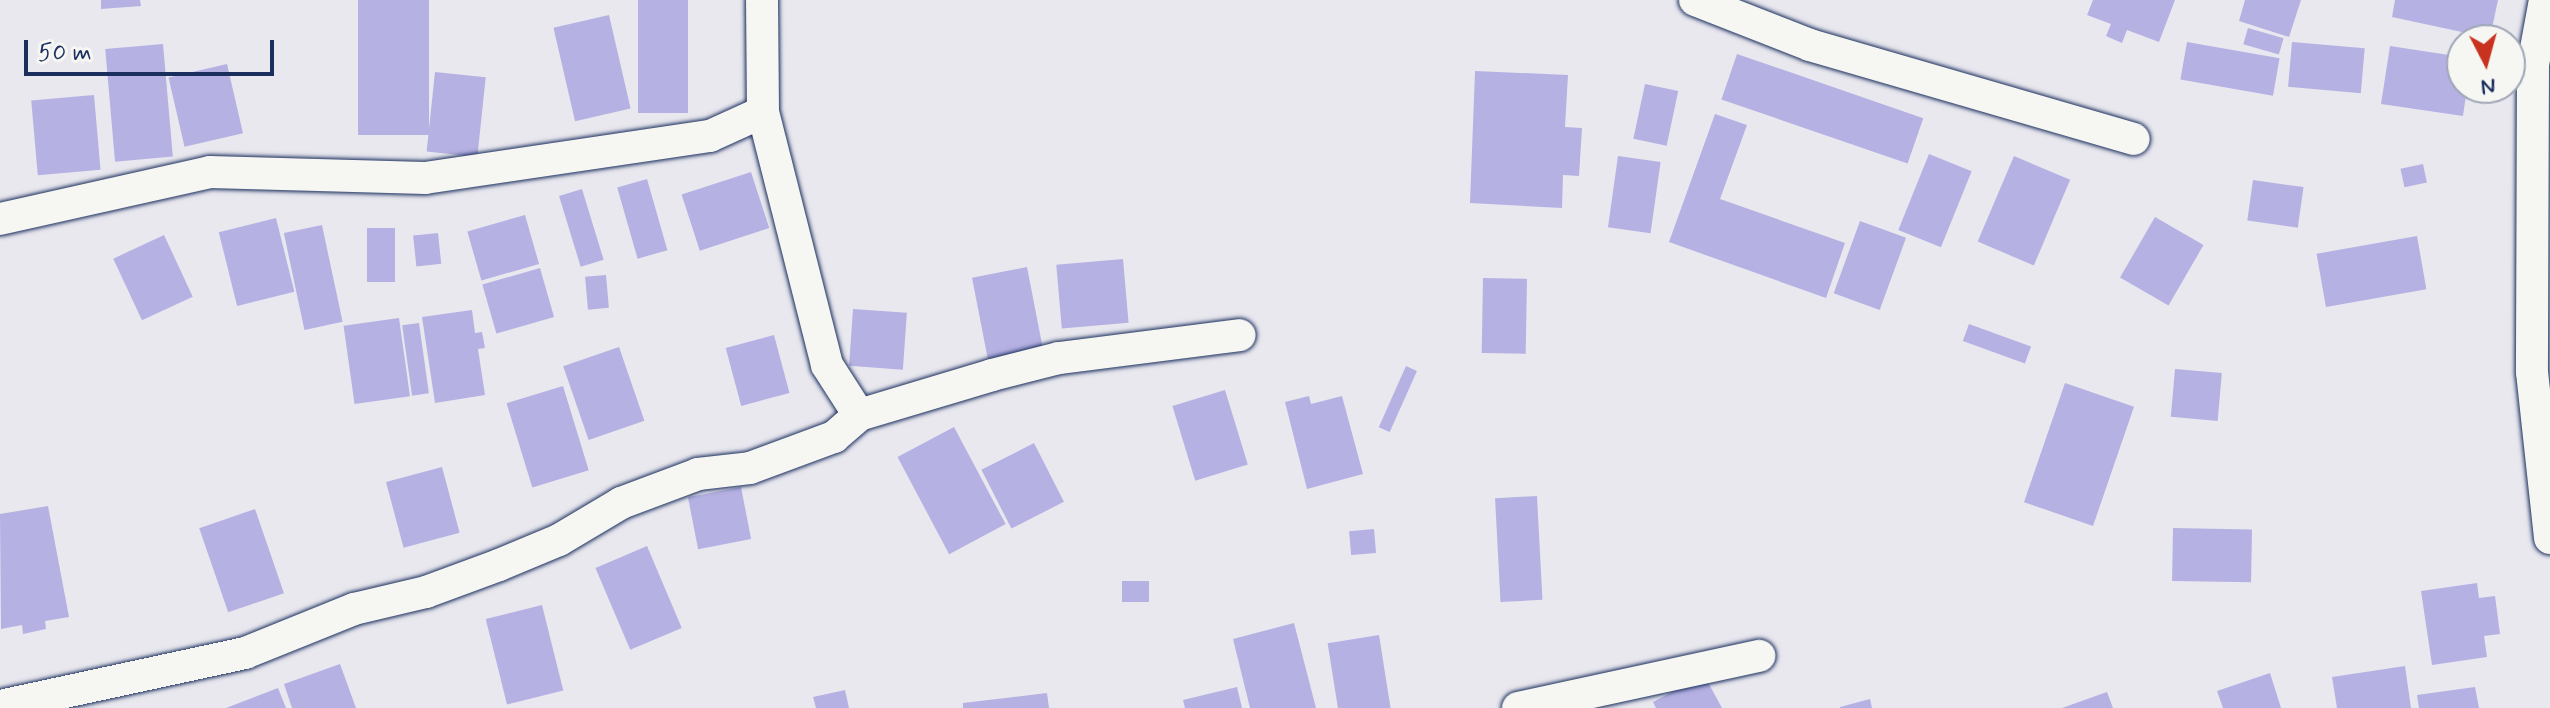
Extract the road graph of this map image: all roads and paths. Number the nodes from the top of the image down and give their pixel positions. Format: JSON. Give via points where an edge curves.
{"nodes":[{"id":1,"x":762,"y":0,"type":"edge"},
{"id":2,"x":1695,"y":0,"type":"edge"},
{"id":3,"x":2545,"y":0,"type":"edge"},
{"id":4,"x":763,"y":112,"type":"junction"},
{"id":5,"x":2134,"y":139,"type":"dead end"},
{"id":6,"x":0,"y":219,"type":"edge"},
{"id":7,"x":1240,"y":335,"type":"dead end"},
{"id":8,"x":859,"y":415,"type":"junction"},
{"id":9,"x":2550,"y":538,"type":"edge"},
{"id":10,"x":1759,"y":656,"type":"dead end"},
{"id":11,"x":0,"y":706,"type":"edge"},
{"id":12,"x":1518,"y":708,"type":"edge"}],
"edges":[{"from":1,"to":4,"type":"street"},
{"from":2,"to":5,"type":"street","via":[[1810,45]]},
{"from":3,"to":9,"type":"street","via":[[2533,65],[2532,372]]},
{"from":4,"to":6,"type":"street","via":[[710,136],[494,170],[425,178],[210,172]]},
{"from":4,"to":8,"type":"street","via":[[827,365]]},
{"from":7,"to":8,"type":"street","via":[[1059,358]]},
{"from":8,"to":11,"type":"street","via":[[834,437],[750,468],[698,474],[646,494],[559,540],[426,592],[354,609],[245,653]]},
{"from":10,"to":12,"type":"street"}]}
